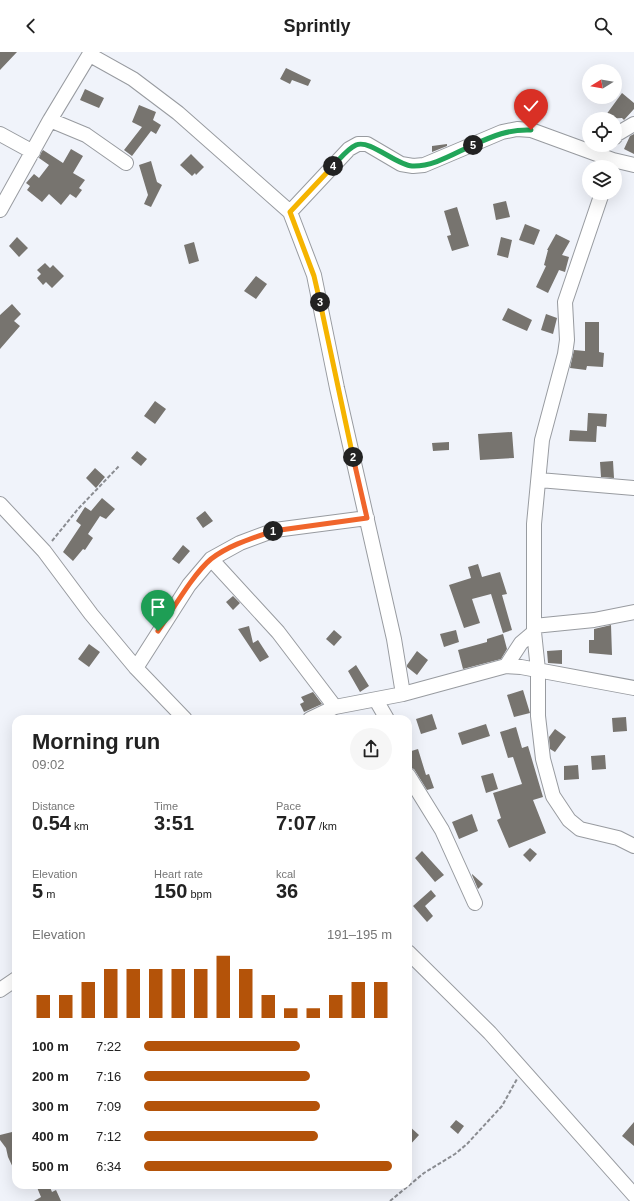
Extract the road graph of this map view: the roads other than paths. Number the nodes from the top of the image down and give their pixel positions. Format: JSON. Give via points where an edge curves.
{"nodes":[{"id":1,"x":91,"y":53,"type":"edge"},
{"id":2,"x":50,"y":120,"type":"junction"},
{"id":3,"x":634,"y":124,"type":"edge"},
{"id":4,"x":622,"y":131,"type":"edge"},
{"id":5,"x":0,"y":134,"type":"edge"},
{"id":6,"x":33,"y":152,"type":"junction"},
{"id":7,"x":605,"y":160,"type":"edge"},
{"id":8,"x":126,"y":164,"type":"dead end"},
{"id":9,"x":622,"y":164,"type":"edge"},
{"id":10,"x":634,"y":166,"type":"edge"},
{"id":11,"x":600,"y":200,"type":"edge"},
{"id":12,"x":0,"y":210,"type":"edge"},
{"id":13,"x":290,"y":212,"type":"junction"},
{"id":14,"x":539,"y":480,"type":"junction"},
{"id":15,"x":634,"y":488,"type":"edge"},
{"id":16,"x":0,"y":504,"type":"edge"},
{"id":17,"x":367,"y":518,"type":"junction"},
{"id":18,"x":211,"y":559,"type":"junction"},
{"id":19,"x":634,"y":612,"type":"edge"},
{"id":20,"x":534,"y":629,"type":"junction"},
{"id":21,"x":506,"y":666,"type":"junction"},
{"id":22,"x":136,"y":668,"type":"junction"},
{"id":23,"x":538,"y":670,"type":"junction"},
{"id":24,"x":634,"y":688,"type":"edge"},
{"id":25,"x":403,"y":694,"type":"junction"},
{"id":26,"x":376,"y":700,"type":"junction"},
{"id":27,"x":336,"y":707,"type":"junction"},
{"id":28,"x":181,"y":715,"type":"edge"},
{"id":29,"x":319,"y":715,"type":"edge"},
{"id":30,"x":385,"y":715,"type":"edge"},
{"id":31,"x":412,"y":781,"type":"edge"},
{"id":32,"x":634,"y":846,"type":"edge"},
{"id":33,"x":475,"y":903,"type":"dead end"},
{"id":34,"x":412,"y":956,"type":"edge"},
{"id":35,"x":12,"y":982,"type":"edge"},
{"id":36,"x":0,"y":990,"type":"edge"},
{"id":37,"x":634,"y":1195,"type":"edge"}],
"edges":[{"from":1,"to":2,"type":"street"},
{"from":1,"to":13,"type":"street","via":[[133,80],[178,114]]},
{"from":2,"to":6,"type":"street"},
{"from":2,"to":8,"type":"street","via":[[86,135]]},
{"from":3,"to":4,"type":"street"},
{"from":5,"to":6,"type":"street"},
{"from":6,"to":12,"type":"street"},
{"from":7,"to":13,"type":"street","via":[[531,130],[502,132],[436,161],[413,166],[401,164],[367,144],[358,144],[349,149]]},
{"from":9,"to":10,"type":"street"},
{"from":11,"to":14,"type":"street","via":[[566,302],[566,354],[542,440]]},
{"from":13,"to":17,"type":"street","via":[[314,276]]},
{"from":14,"to":15,"type":"street"},
{"from":14,"to":20,"type":"street","via":[[534,524]]},
{"from":16,"to":22,"type":"street","via":[[44,552]]},
{"from":17,"to":18,"type":"street","via":[[275,530],[240,543]]},
{"from":17,"to":25,"type":"street","via":[[394,639]]},
{"from":18,"to":22,"type":"street","via":[[189,585]]},
{"from":18,"to":27,"type":"street","via":[[278,632]]},
{"from":19,"to":20,"type":"street"},
{"from":20,"to":21,"type":"street"},
{"from":20,"to":23,"type":"street"},
{"from":21,"to":23,"type":"street"},
{"from":21,"to":25,"type":"street"},
{"from":22,"to":28,"type":"street"},
{"from":23,"to":24,"type":"street"},
{"from":23,"to":32,"type":"street","via":[[538,716],[543,759],[553,796],[569,820],[580,829],[618,838]]},
{"from":25,"to":26,"type":"street"},
{"from":26,"to":27,"type":"street"},
{"from":26,"to":30,"type":"street"},
{"from":27,"to":29,"type":"street"},
{"from":31,"to":33,"type":"street","via":[[442,830]]},
{"from":34,"to":37,"type":"street","via":[[490,1033]]},
{"from":35,"to":36,"type":"street"}]}
